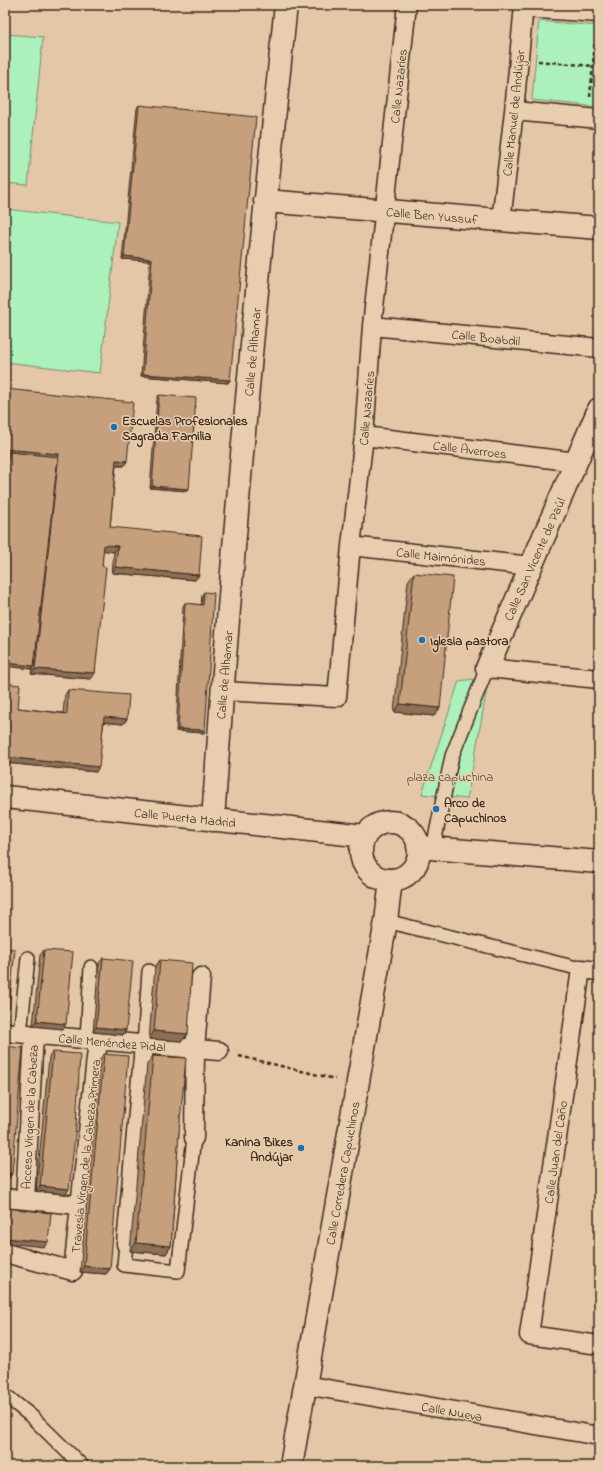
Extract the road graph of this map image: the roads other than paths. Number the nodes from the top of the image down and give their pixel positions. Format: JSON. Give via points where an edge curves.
{"nodes":[{"id":1,"x":286,"y":5,"type":"edge"},
{"id":2,"x":407,"y":5,"type":"edge"},
{"id":3,"x":524,"y":6,"type":"edge"},
{"id":4,"x":599,"y":13,"type":"edge"},
{"id":5,"x":514,"y":111,"type":"junction"},
{"id":6,"x":594,"y":118,"type":"edge"},
{"id":7,"x":265,"y":201,"type":"junction"},
{"id":8,"x":384,"y":210,"type":"junction"},
{"id":9,"x":501,"y":221,"type":"junction"},
{"id":10,"x":599,"y":228,"type":"edge"},
{"id":11,"x":372,"y":326,"type":"junction"},
{"id":12,"x":599,"y":348,"type":"edge"},
{"id":13,"x":599,"y":409,"type":"edge"},
{"id":14,"x":364,"y":436,"type":"junction"},
{"id":15,"x":577,"y":462,"type":"junction"},
{"id":16,"x":351,"y":546,"type":"junction"},
{"id":17,"x":531,"y":566,"type":"junction"},
{"id":18,"x":487,"y":668,"type":"junction"},
{"id":19,"x":599,"y":679,"type":"edge"},
{"id":20,"x":222,"y":691,"type":"junction"},
{"id":21,"x":5,"y":797,"type":"edge"},
{"id":22,"x":213,"y":820,"type":"junction"},
{"id":23,"x":365,"y":836,"type":"junction"},
{"id":24,"x":425,"y":847,"type":"junction"},
{"id":25,"x":599,"y":862,"type":"edge"},
{"id":26,"x":391,"y":880,"type":"junction"},
{"id":27,"x":386,"y":921,"type":"junction"},
{"id":28,"x":28,"y":958,"type":"dead end"},
{"id":29,"x":92,"y":968,"type":"dead end"},
{"id":30,"x":581,"y":969,"type":"junction"},
{"id":31,"x":599,"y":970,"type":"edge"},
{"id":32,"x":149,"y":971,"type":"dead end"},
{"id":33,"x":201,"y":977,"type":"dead end"},
{"id":34,"x":20,"y":1034,"type":"edge"},
{"id":35,"x":93,"y":1040,"type":"junction"},
{"id":36,"x":144,"y":1045,"type":"junction"},
{"id":37,"x":195,"y":1049,"type":"junction"},
{"id":38,"x":219,"y":1051,"type":"road end"},
{"id":39,"x":194,"y":1138,"type":"joint"},
{"id":40,"x":5,"y":1198,"type":"edge"},
{"id":41,"x":25,"y":1200,"type":"junction"},
{"id":42,"x":79,"y":1205,"type":"junction"},
{"id":43,"x":126,"y":1244,"type":"joint"},
{"id":44,"x":5,"y":1253,"type":"edge"},
{"id":45,"x":599,"y":1345,"type":"edge"},
{"id":46,"x":305,"y":1386,"type":"junction"},
{"id":47,"x":5,"y":1395,"type":"edge"},
{"id":48,"x":599,"y":1436,"type":"edge"},
{"id":49,"x":82,"y":1466,"type":"edge"},
{"id":50,"x":291,"y":1466,"type":"edge"}],
"edges":[{"from":1,"to":7,"type":"street","name":"Calle de Alhamar"},
{"from":2,"to":8,"type":"street","name":"Calle Nazaríes"},
{"from":3,"to":4,"type":"street"},
{"from":3,"to":5,"type":"street","name":"Calle Manuel de Andújar"},
{"from":5,"to":6,"type":"street"},
{"from":5,"to":9,"type":"street","name":"Calle Manuel de Andújar"},
{"from":7,"to":8,"type":"street","name":"Calle Ben Yussuf"},
{"from":7,"to":20,"type":"street","name":"Calle de Alhamar"},
{"from":8,"to":9,"type":"street","name":"Calle Ben Yussuf"},
{"from":8,"to":11,"type":"street","name":"Calle Nazaríes"},
{"from":9,"to":10,"type":"street","name":"Calle Ben Yussuf"},
{"from":11,"to":12,"type":"street","name":"Calle Boabdil"},
{"from":11,"to":14,"type":"street","name":"Calle Nazaríes"},
{"from":13,"to":15,"type":"street","name":"Calle San Vicente de Paúl"},
{"from":14,"to":15,"type":"street","name":"Calle Averroes"},
{"from":14,"to":16,"type":"street","name":"Calle Nazaríes"},
{"from":15,"to":17,"type":"street","name":"Calle San Vicente de Paúl"},
{"from":16,"to":17,"type":"street","name":"Calle Maimónides"},
{"from":16,"to":20,"type":"street","name":"Calle Nazaríes","via":[[337,697]]},
{"from":17,"to":18,"type":"street","name":"Calle San Vicente de Paúl"},
{"from":18,"to":19,"type":"street"},
{"from":18,"to":24,"type":"street","name":"Calle San Vicente de Paúl","via":[[452,756]]},
{"from":20,"to":22,"type":"street","name":"Calle de Alhamar"},
{"from":21,"to":22,"type":"street","name":"Calle Puerta Madrid"},
{"from":22,"to":23,"type":"street","name":"Calle Puerta Madrid"},
{"from":23,"to":24,"type":"street","via":[[381,824],[395,823],[408,829]]},
{"from":23,"to":26,"type":"street","via":[[361,851],[368,870],[376,877]]},
{"from":24,"to":25,"type":"street"},
{"from":24,"to":26,"type":"street","via":[[412,870],[403,877]]},
{"from":26,"to":27,"type":"street","name":"Calle Corredera Capuchinos"},
{"from":27,"to":30,"type":"street"},
{"from":27,"to":46,"type":"street","name":"Calle Corredera Capuchinos"},
{"from":28,"to":34,"type":"street"},
{"from":29,"to":35,"type":"street"},
{"from":30,"to":31,"type":"street"},
{"from":30,"to":45,"type":"street","name":"Calle Juan del Caño","via":[[530,1334]]},
{"from":32,"to":36,"type":"street"},
{"from":33,"to":37,"type":"street"},
{"from":34,"to":35,"type":"street","name":"Calle Menéndez Pidal"},
{"from":34,"to":41,"type":"street","name":"Acceso Virgen de la Cabeza"},
{"from":35,"to":36,"type":"street","name":"Calle Menéndez Pidal"},
{"from":35,"to":42,"type":"street","name":"Travesía Virgen de la Cabeza Primera"},
{"from":36,"to":37,"type":"street","name":"Calle Menéndez Pidal"},
{"from":36,"to":43,"type":"street"},
{"from":37,"to":38,"type":"street","name":"Calle Menéndez Pidal"},
{"from":37,"to":39,"type":"street"},
{"from":39,"to":43,"type":"street","via":[[178,1270],[124,1265]]},
{"from":40,"to":41,"type":"street"},
{"from":41,"to":42,"type":"street"},
{"from":42,"to":44,"type":"street","name":"Travesía Virgen de la Cabeza Primera","via":[[72,1271]]},
{"from":46,"to":48,"type":"street","name":"Calle Nueva"},
{"from":46,"to":50,"type":"street","name":"Calle Corredera Capuchinos"},
{"from":47,"to":49,"type":"street","via":[[31,1416]]}]}
